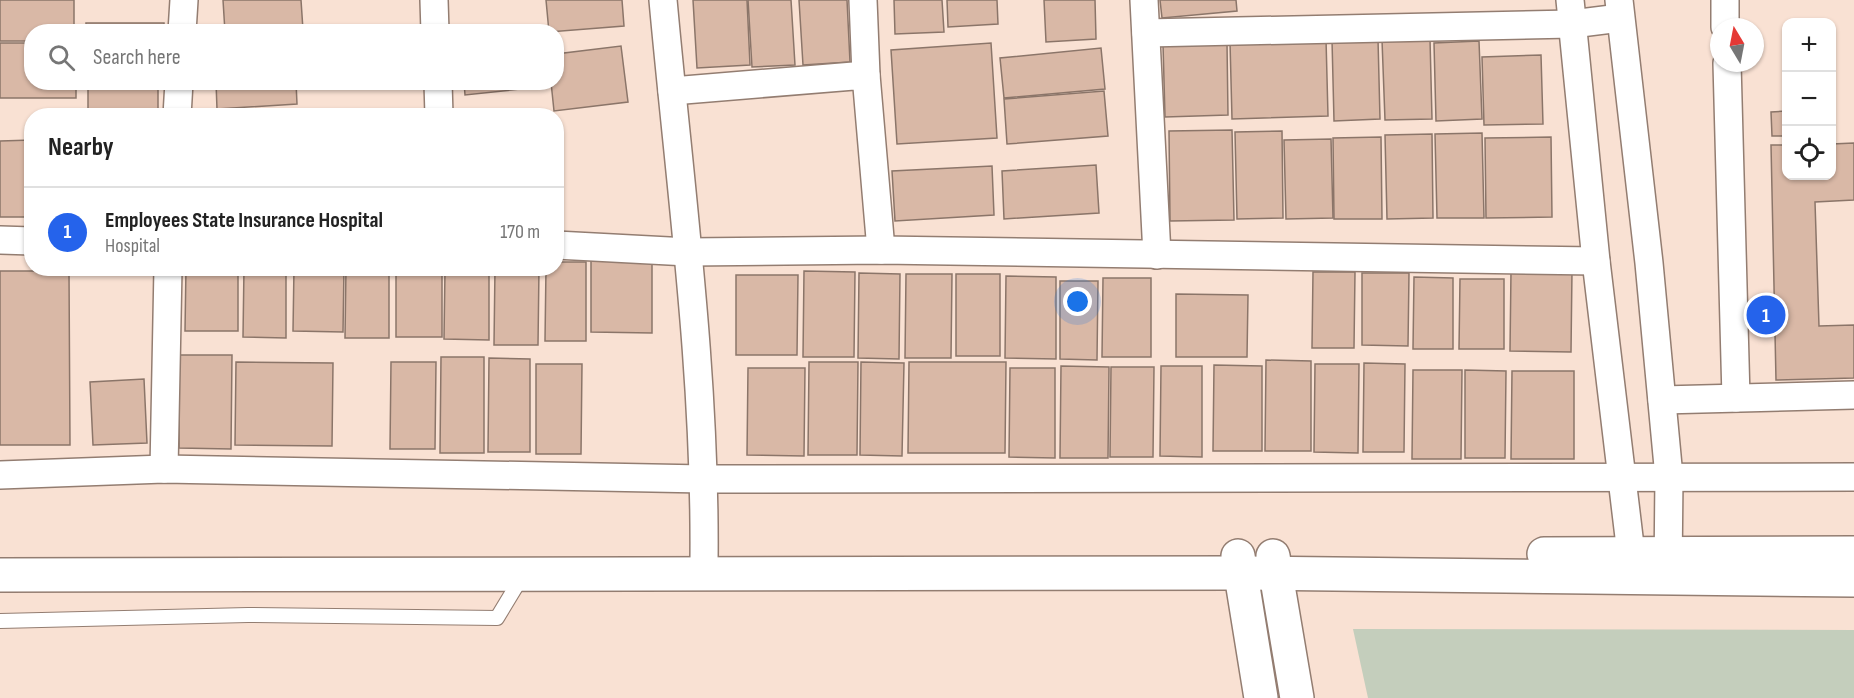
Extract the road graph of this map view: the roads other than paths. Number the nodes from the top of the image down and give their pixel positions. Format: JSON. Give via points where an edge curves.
{"nodes":[{"id":1,"x":184,"y":0,"type":"edge"},
{"id":2,"x":434,"y":0,"type":"edge"},
{"id":3,"x":663,"y":0,"type":"edge"},
{"id":4,"x":863,"y":0,"type":"edge"},
{"id":5,"x":1144,"y":0,"type":"edge"},
{"id":6,"x":1725,"y":0,"type":"edge"},
{"id":7,"x":1620,"y":9,"type":"edge"},
{"id":8,"x":1571,"y":12,"type":"edge"},
{"id":9,"x":1725,"y":18,"type":"edge"},
{"id":10,"x":182,"y":24,"type":"edge"},
{"id":11,"x":435,"y":24,"type":"edge"},
{"id":12,"x":1146,"y":33,"type":"junction"},
{"id":13,"x":1726,"y":72,"type":"edge"},
{"id":14,"x":866,"y":75,"type":"junction"},
{"id":15,"x":179,"y":90,"type":"edge"},
{"id":16,"x":438,"y":90,"type":"edge"},
{"id":17,"x":672,"y":91,"type":"junction"},
{"id":18,"x":177,"y":108,"type":"edge"},
{"id":19,"x":439,"y":108,"type":"edge"},
{"id":20,"x":0,"y":240,"type":"edge"},
{"id":21,"x":24,"y":241,"type":"edge"},
{"id":22,"x":564,"y":245,"type":"edge"},
{"id":23,"x":881,"y":250,"type":"junction"},
{"id":24,"x":688,"y":252,"type":"junction"},
{"id":25,"x":1157,"y":255,"type":"junction"},
{"id":26,"x":1596,"y":261,"type":"junction"},
{"id":27,"x":168,"y":276,"type":"edge"},
{"id":28,"x":1854,"y":395,"type":"edge"},
{"id":29,"x":1736,"y":398,"type":"junction"},
{"id":30,"x":1662,"y":400,"type":"junction"},
{"id":31,"x":164,"y":469,"type":"junction"},
{"id":32,"x":0,"y":475,"type":"edge"},
{"id":33,"x":1622,"y":477,"type":"junction"},
{"id":34,"x":1669,"y":477,"type":"junction"},
{"id":35,"x":1854,"y":477,"type":"edge"},
{"id":36,"x":704,"y":479,"type":"junction"},
{"id":37,"x":1854,"y":553,"type":"edge"},
{"id":38,"x":1631,"y":554,"type":"junction"},
{"id":39,"x":0,"y":560,"type":"edge"},
{"id":40,"x":704,"y":562,"type":"junction"},
{"id":41,"x":1274,"y":564,"type":"junction"},
{"id":42,"x":1239,"y":565,"type":"junction"},
{"id":43,"x":1669,"y":566,"type":"junction"},
{"id":44,"x":523,"y":574,"type":"junction"},
{"id":45,"x":0,"y":575,"type":"edge"},
{"id":46,"x":1854,"y":580,"type":"edge"},
{"id":47,"x":0,"y":621,"type":"edge"},
{"id":48,"x":1261,"y":698,"type":"edge"},
{"id":49,"x":1297,"y":698,"type":"edge"}],
"edges":[{"from":1,"to":10,"type":"street"},
{"from":2,"to":11,"type":"street"},
{"from":3,"to":17,"type":"street"},
{"from":4,"to":14,"type":"street"},
{"from":5,"to":12,"type":"street"},
{"from":6,"to":9,"type":"street"},
{"from":7,"to":8,"type":"street"},
{"from":7,"to":30,"type":"street"},
{"from":8,"to":12,"type":"street"},
{"from":8,"to":26,"type":"street"},
{"from":12,"to":25,"type":"street"},
{"from":13,"to":29,"type":"street"},
{"from":14,"to":17,"type":"street"},
{"from":14,"to":23,"type":"street"},
{"from":15,"to":18,"type":"street"},
{"from":16,"to":19,"type":"street"},
{"from":17,"to":24,"type":"street"},
{"from":20,"to":21,"type":"street"},
{"from":22,"to":24,"type":"street"},
{"from":23,"to":24,"type":"street"},
{"from":23,"to":25,"type":"street"},
{"from":24,"to":36,"type":"street"},
{"from":25,"to":26,"type":"street"},
{"from":26,"to":33,"type":"street"},
{"from":27,"to":31,"type":"street"},
{"from":28,"to":29,"type":"street"},
{"from":29,"to":30,"type":"street"},
{"from":30,"to":34,"type":"street"},
{"from":31,"to":32,"type":"street"},
{"from":31,"to":36,"type":"street"},
{"from":33,"to":34,"type":"street"},
{"from":33,"to":36,"type":"street"},
{"from":33,"to":38,"type":"street"},
{"from":34,"to":35,"type":"street"},
{"from":34,"to":43,"type":"street"},
{"from":36,"to":40,"type":"street"},
{"from":37,"to":43,"type":"main road"},
{"from":38,"to":41,"type":"main road"},
{"from":38,"to":43,"type":"main road"},
{"from":39,"to":40,"type":"main road"},
{"from":40,"to":42,"type":"main road"},
{"from":41,"to":42,"type":"main road"},
{"from":41,"to":43,"type":"main road"},
{"from":41,"to":49,"type":"main road"},
{"from":42,"to":44,"type":"main road"},
{"from":42,"to":48,"type":"main road"},
{"from":43,"to":46,"type":"main road"},
{"from":44,"to":45,"type":"main road"},
{"from":44,"to":47,"type":"lane","via":[[497,618],[248,615]]}]}
